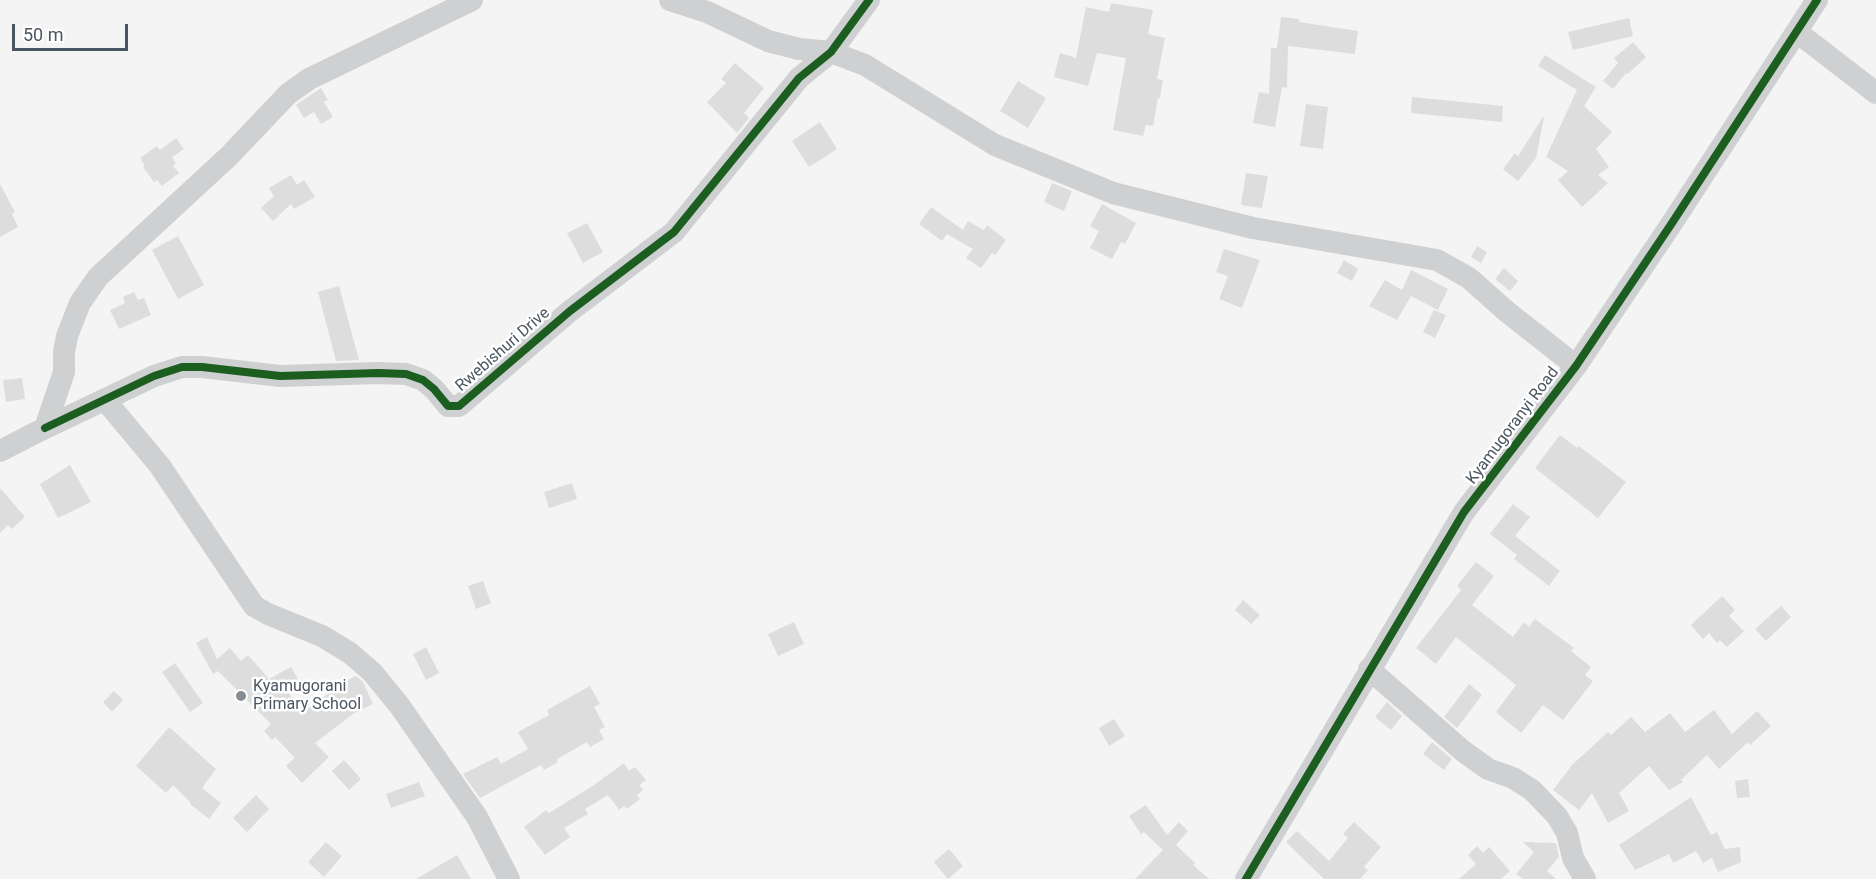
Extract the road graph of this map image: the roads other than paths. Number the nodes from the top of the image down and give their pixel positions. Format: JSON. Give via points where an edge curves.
{"nodes":[{"id":1,"x":472,"y":0,"type":"edge"},
{"id":2,"x":670,"y":0,"type":"edge"},
{"id":3,"x":869,"y":0,"type":"edge"},
{"id":4,"x":1817,"y":0,"type":"edge"},
{"id":5,"x":1797,"y":32,"type":"junction"},
{"id":6,"x":831,"y":51,"type":"junction"},
{"id":7,"x":1876,"y":93,"type":"edge"},
{"id":8,"x":1576,"y":366,"type":"junction"},
{"id":9,"x":105,"y":400,"type":"junction"},
{"id":10,"x":45,"y":428,"type":"junction"},
{"id":11,"x":0,"y":451,"type":"edge"},
{"id":12,"x":1370,"y":669,"type":"junction"},
{"id":13,"x":509,"y":879,"type":"edge"},
{"id":14,"x":1246,"y":879,"type":"edge"},
{"id":15,"x":1585,"y":879,"type":"edge"}],
"edges":[{"from":1,"to":10,"type":"street","via":[[309,79],[288,94],[230,156],[98,277],[80,303],[67,336],[64,372]]},
{"from":2,"to":6,"type":"street","via":[[707,12],[768,41],[799,49]]},
{"from":3,"to":6,"type":"street","name":"Rwebishuri Drive"},
{"from":4,"to":5,"type":"street","name":"Kyamugoranyi Road"},
{"from":5,"to":7,"type":"street"},
{"from":5,"to":8,"type":"street","name":"Kyamugoranyi Road"},
{"from":6,"to":8,"type":"street","via":[[864,66],[995,145],[1113,192],[1253,228],[1437,260],[1469,278]]},
{"from":6,"to":9,"type":"street","name":"Rwebishuri Drive","via":[[799,78],[674,232],[570,311],[459,406],[448,406],[423,380],[406,374],[280,376],[202,367],[170,370]]},
{"from":8,"to":12,"type":"street","name":"Kyamugoranyi Road","via":[[1464,512]]},
{"from":9,"to":10,"type":"street","name":"Rwebishuri Drive"},
{"from":9,"to":13,"type":"street","via":[[160,466],[254,606],[322,636],[350,652],[372,672],[477,817]]},
{"from":10,"to":11,"type":"street","name":"Rwebishuri Drive"},
{"from":12,"to":14,"type":"street","name":"Kyamugoranyi Road"},
{"from":12,"to":15,"type":"street","via":[[1463,751],[1488,769],[1532,790],[1557,816],[1567,833],[1572,858]]}]}
